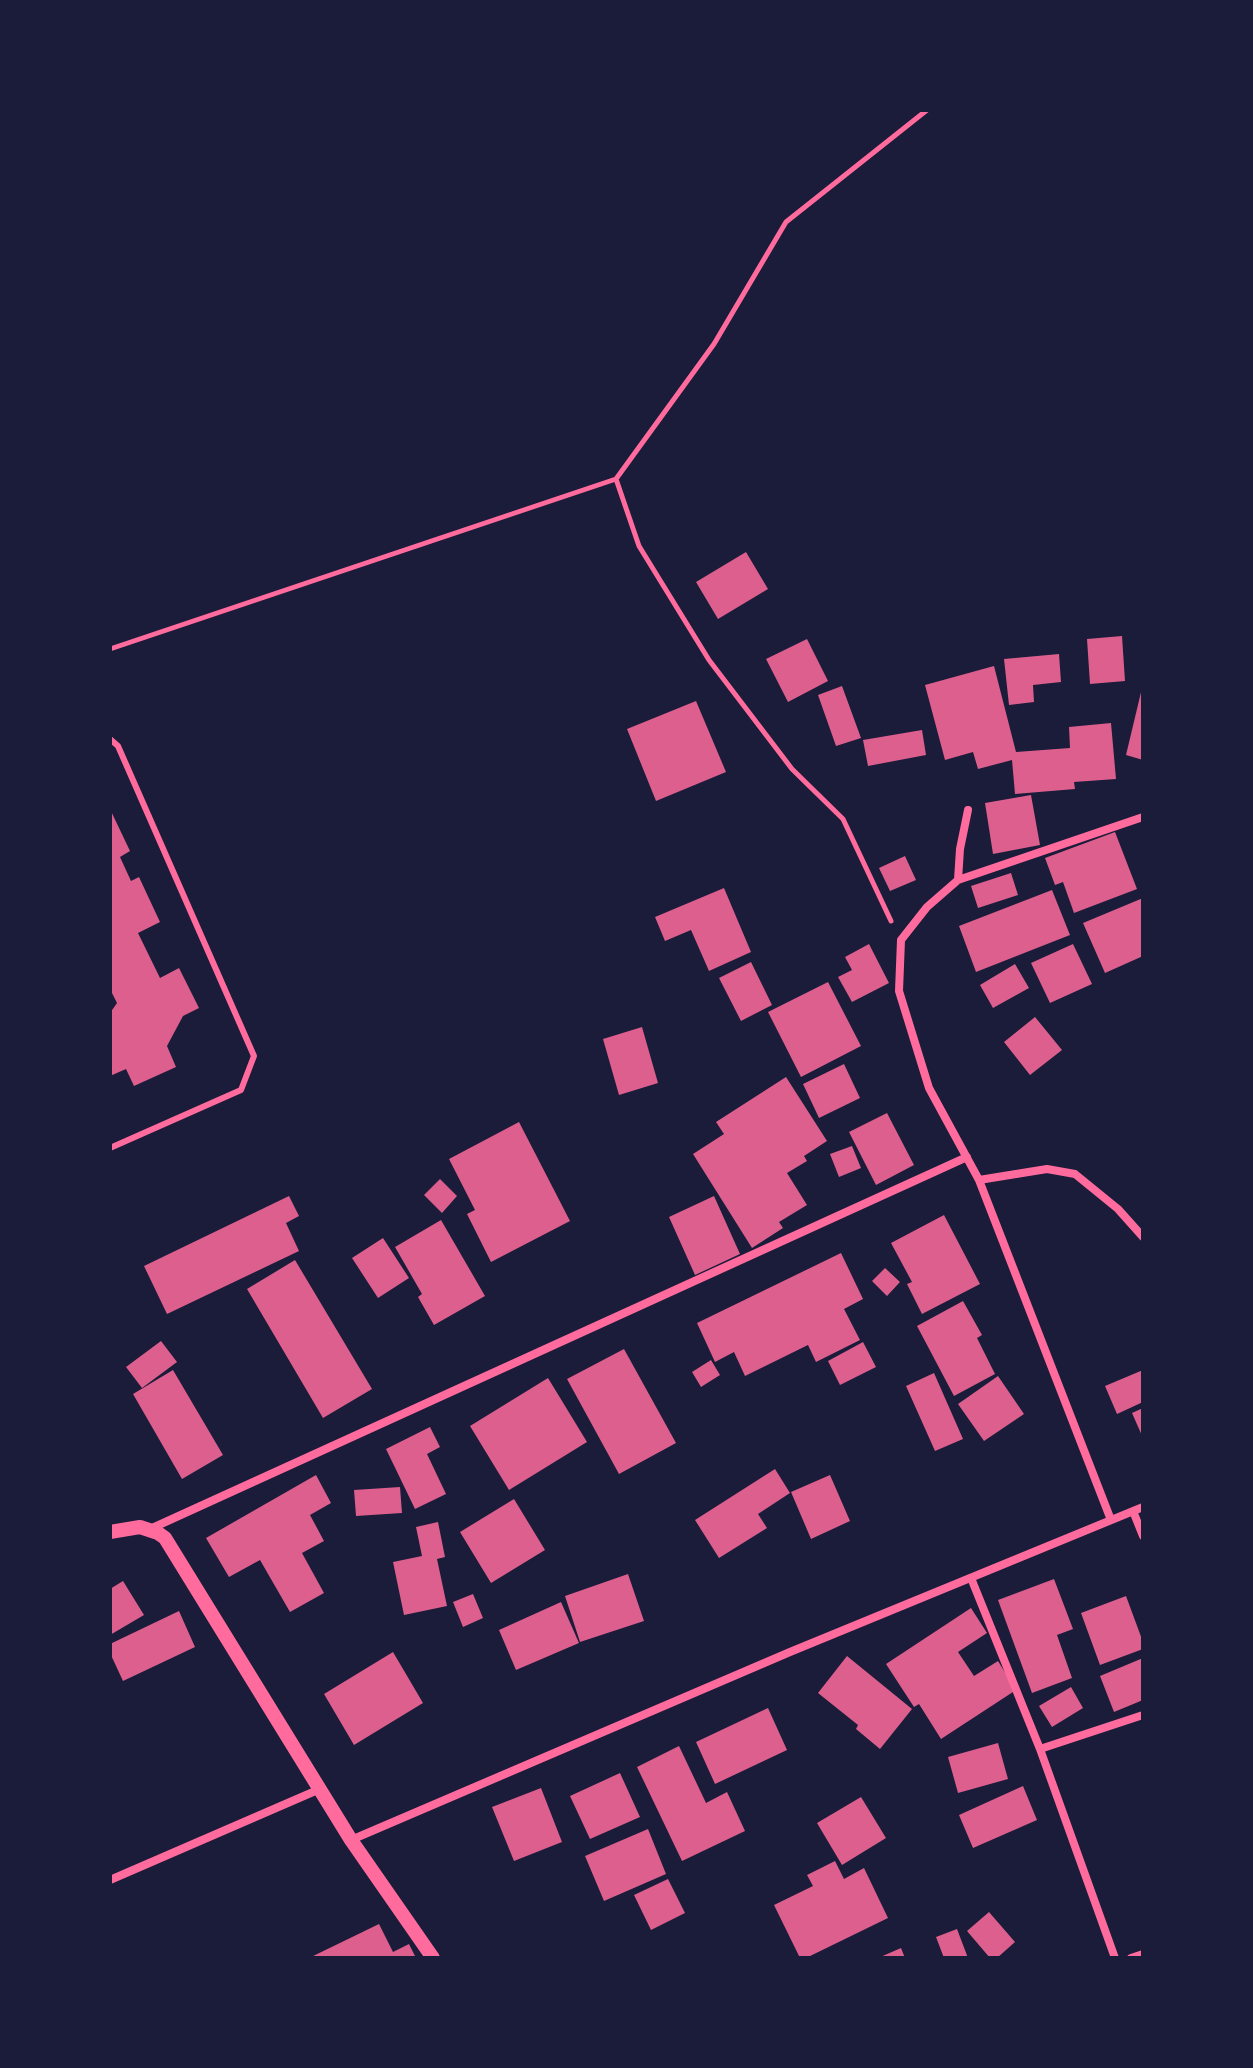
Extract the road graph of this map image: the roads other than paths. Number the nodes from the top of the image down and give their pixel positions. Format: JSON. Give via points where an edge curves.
{"nodes":[{"id":1,"x":110,"y":739,"type":"edge"},
{"id":2,"x":968,"y":810,"type":"dead end"},
{"id":3,"x":1143,"y":817,"type":"edge"},
{"id":4,"x":958,"y":880,"type":"junction"},
{"id":5,"x":110,"y":1148,"type":"edge"},
{"id":6,"x":967,"y":1157,"type":"junction"},
{"id":7,"x":979,"y":1180,"type":"junction"},
{"id":8,"x":1143,"y":1237,"type":"edge"},
{"id":9,"x":1143,"y":1507,"type":"edge"},
{"id":10,"x":1133,"y":1511,"type":"junction"},
{"id":11,"x":1111,"y":1520,"type":"junction"},
{"id":12,"x":149,"y":1529,"type":"junction"},
{"id":13,"x":110,"y":1532,"type":"edge"},
{"id":14,"x":1143,"y":1536,"type":"edge"},
{"id":15,"x":971,"y":1578,"type":"junction"},
{"id":16,"x":1143,"y":1715,"type":"edge"},
{"id":17,"x":1040,"y":1749,"type":"junction"},
{"id":18,"x":320,"y":1789,"type":"junction"},
{"id":19,"x":351,"y":1840,"type":"junction"},
{"id":20,"x":110,"y":1880,"type":"edge"},
{"id":21,"x":1143,"y":1954,"type":"edge"},
{"id":22,"x":433,"y":1958,"type":"edge"},
{"id":23,"x":1115,"y":1958,"type":"edge"},
{"id":24,"x":1131,"y":1958,"type":"edge"}],
"edges":[{"from":1,"to":5,"type":"lane","via":[[118,746],[254,1056],[241,1090]]},
{"from":2,"to":4,"type":"street"},
{"from":3,"to":4,"type":"street"},
{"from":4,"to":6,"type":"street","via":[[901,940],[899,991],[929,1088]]},
{"from":6,"to":7,"type":"street"},
{"from":6,"to":12,"type":"street"},
{"from":7,"to":8,"type":"street","via":[[1047,1169],[1075,1174]]},
{"from":7,"to":11,"type":"street"},
{"from":9,"to":10,"type":"street"},
{"from":10,"to":11,"type":"street"},
{"from":10,"to":14,"type":"street"},
{"from":11,"to":15,"type":"street"},
{"from":12,"to":13,"type":"street"},
{"from":12,"to":18,"type":"street","via":[[165,1538]]},
{"from":15,"to":17,"type":"street"},
{"from":15,"to":19,"type":"street"},
{"from":16,"to":17,"type":"street"},
{"from":17,"to":23,"type":"street"},
{"from":18,"to":19,"type":"street"},
{"from":18,"to":20,"type":"street"},
{"from":19,"to":22,"type":"street"},
{"from":21,"to":24,"type":"street"}]}
